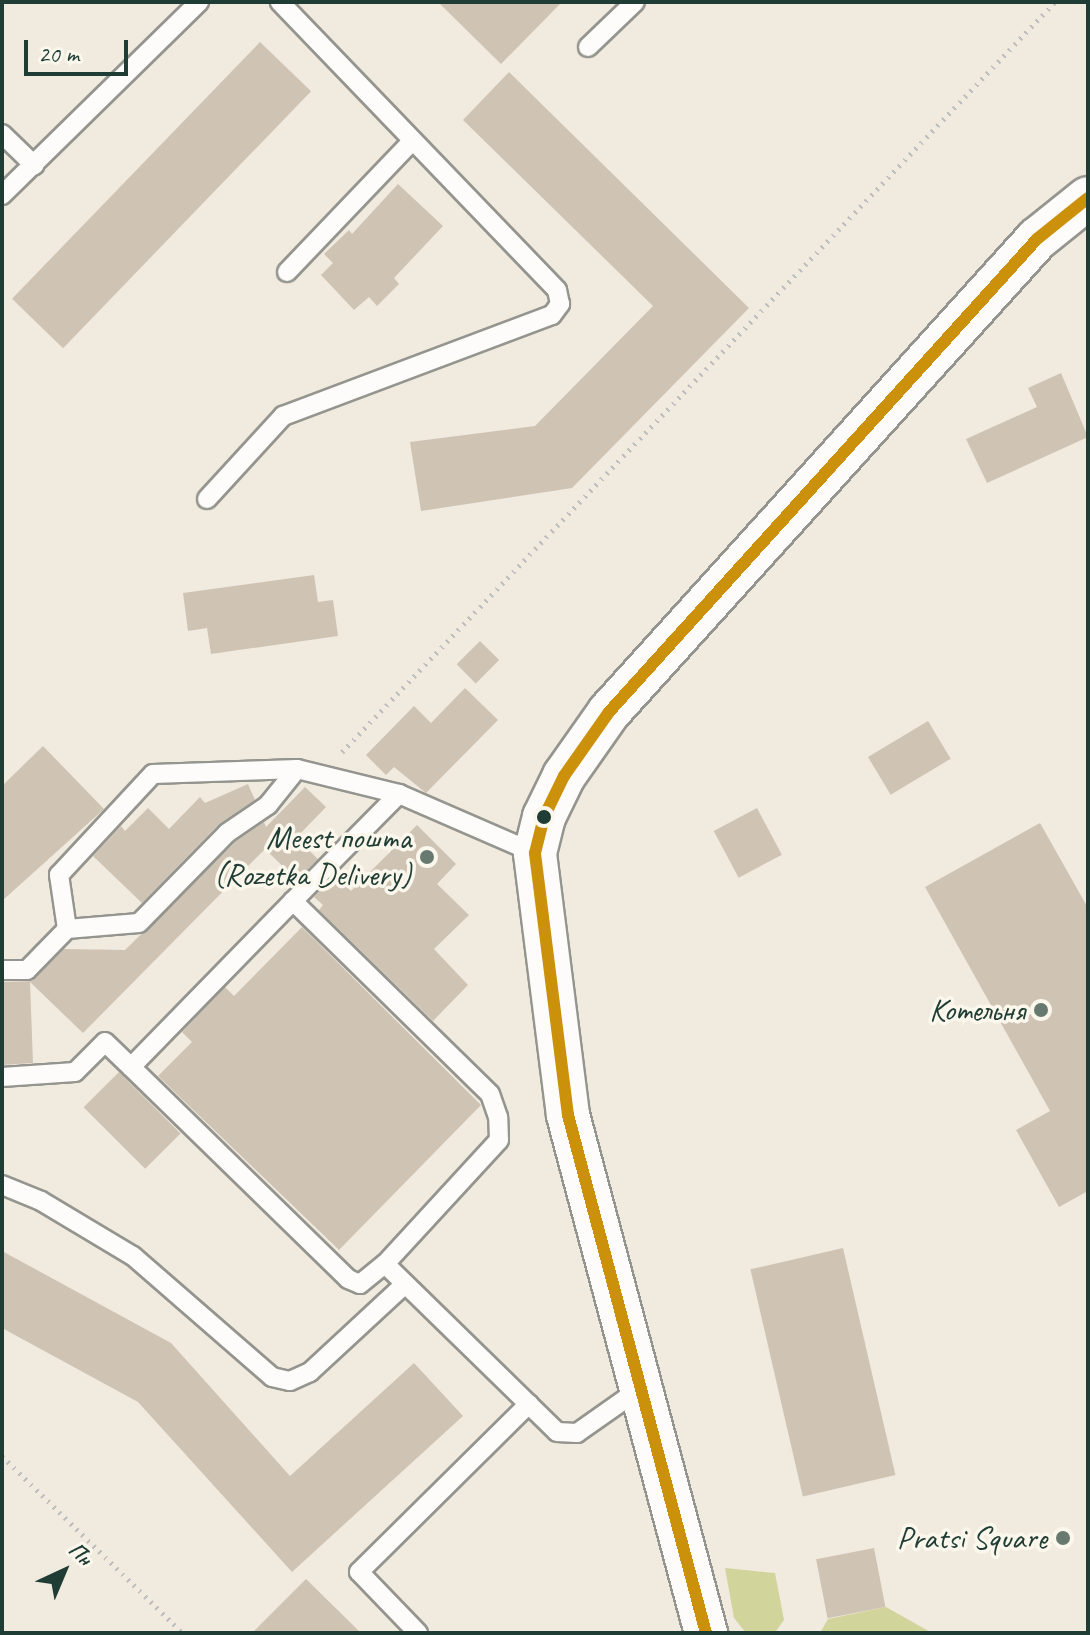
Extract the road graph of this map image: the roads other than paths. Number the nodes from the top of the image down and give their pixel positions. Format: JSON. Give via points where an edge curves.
{"nodes":[{"id":1,"x":199,"y":2,"type":"edge"},
{"id":2,"x":280,"y":2,"type":"edge"},
{"id":3,"x":635,"y":2,"type":"edge"},
{"id":4,"x":588,"y":47,"type":"dead end"},
{"id":5,"x":2,"y":134,"type":"edge"},
{"id":6,"x":412,"y":141,"type":"junction"},
{"id":7,"x":34,"y":165,"type":"junction"},
{"id":8,"x":2,"y":195,"type":"edge"},
{"id":9,"x":1088,"y":198,"type":"edge"},
{"id":10,"x":287,"y":272,"type":"dead end"},
{"id":11,"x":207,"y":499,"type":"dead end"},
{"id":12,"x":297,"y":769,"type":"junction"},
{"id":13,"x":399,"y":794,"type":"junction"},
{"id":14,"x":535,"y":853,"type":"junction"},
{"id":15,"x":293,"y":901,"type":"junction"},
{"id":16,"x":67,"y":929,"type":"junction"},
{"id":17,"x":2,"y":970,"type":"edge"},
{"id":18,"x":131,"y":1067,"type":"junction"},
{"id":19,"x":2,"y":1077,"type":"edge"},
{"id":20,"x":2,"y":1185,"type":"edge"},
{"id":21,"x":385,"y":1264,"type":"junction"},
{"id":22,"x":405,"y":1284,"type":"junction"},
{"id":23,"x":641,"y":1388,"type":"junction"},
{"id":24,"x":529,"y":1404,"type":"junction"},
{"id":25,"x":418,"y":1633,"type":"edge"},
{"id":26,"x":706,"y":1633,"type":"edge"}],
"edges":[{"from":1,"to":7,"type":"lane"},
{"from":2,"to":6,"type":"lane"},
{"from":3,"to":4,"type":"lane"},
{"from":5,"to":7,"type":"lane"},
{"from":6,"to":10,"type":"lane"},
{"from":6,"to":11,"type":"lane","via":[[557,290],[560,304],[552,315],[283,416]]},
{"from":7,"to":8,"type":"lane"},
{"from":9,"to":14,"type":"street","via":[[1037,239],[609,712],[564,776],[544,817]]},
{"from":12,"to":13,"type":"lane"},
{"from":12,"to":16,"type":"lane","via":[[268,805],[227,833],[139,923]]},
{"from":12,"to":16,"type":"lane","via":[[153,774],[59,875]]},
{"from":13,"to":14,"type":"lane"},
{"from":13,"to":15,"type":"lane"},
{"from":14,"to":23,"type":"street","via":[[568,1115]]},
{"from":15,"to":18,"type":"lane"},
{"from":15,"to":21,"type":"lane","via":[[490,1094],[498,1117],[499,1140]]},
{"from":16,"to":17,"type":"lane","via":[[27,970]]},
{"from":18,"to":19,"type":"lane","via":[[105,1042],[75,1072]]},
{"from":18,"to":21,"type":"lane","via":[[348,1279],[360,1284]]},
{"from":20,"to":22,"type":"lane","via":[[41,1201],[133,1256],[281,1379],[290,1381],[310,1372]]},
{"from":21,"to":22,"type":"lane"},
{"from":22,"to":24,"type":"lane"},
{"from":23,"to":24,"type":"lane","via":[[567,1436]]},
{"from":23,"to":26,"type":"street"},
{"from":24,"to":25,"type":"lane","via":[[359,1572]]}]}
